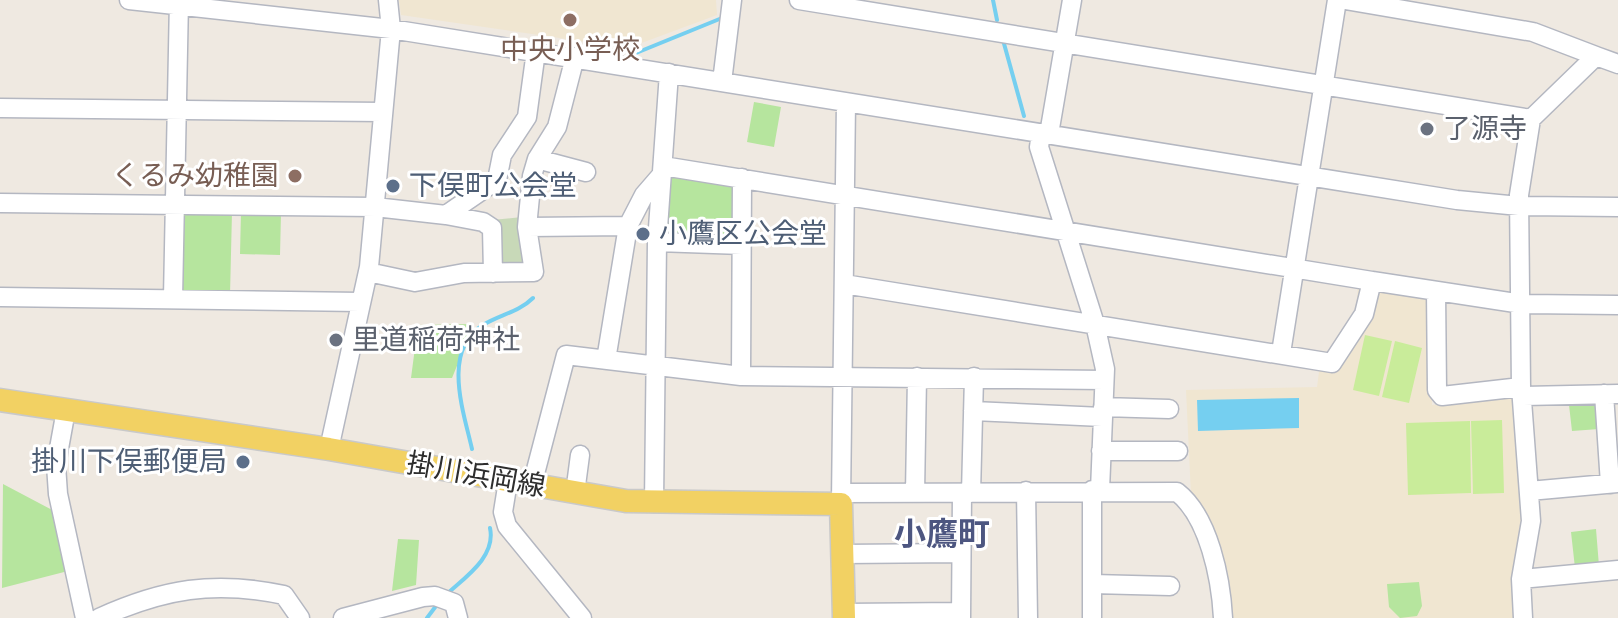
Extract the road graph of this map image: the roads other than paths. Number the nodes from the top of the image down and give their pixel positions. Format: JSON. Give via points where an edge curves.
{"nodes":[{"id":1,"x":129,"y":0,"type":"edge"},
{"id":2,"x":388,"y":0,"type":"edge"},
{"id":3,"x":732,"y":0,"type":"edge"},
{"id":4,"x":799,"y":0,"type":"edge"},
{"id":5,"x":1072,"y":0,"type":"edge"},
{"id":6,"x":1337,"y":0,"type":"edge"},
{"id":7,"x":1345,"y":0,"type":"edge"},
{"id":8,"x":1471,"y":0,"type":"edge"},
{"id":9,"x":179,"y":2,"type":"edge"},
{"id":10,"x":1468,"y":19,"type":"junction"},
{"id":11,"x":391,"y":29,"type":"junction"},
{"id":12,"x":1066,"y":43,"type":"junction"},
{"id":13,"x":536,"y":51,"type":"junction"},
{"id":14,"x":1596,"y":56,"type":"junction"},
{"id":15,"x":575,"y":57,"type":"junction"},
{"id":16,"x":1618,"y":64,"type":"edge"},
{"id":17,"x":669,"y":73,"type":"junction"},
{"id":18,"x":722,"y":82,"type":"junction"},
{"id":19,"x":1324,"y":85,"type":"junction"},
{"id":20,"x":846,"y":102,"type":"junction"},
{"id":21,"x":0,"y":108,"type":"edge"},
{"id":22,"x":177,"y":108,"type":"junction"},
{"id":23,"x":383,"y":112,"type":"junction"},
{"id":24,"x":1531,"y":119,"type":"junction"},
{"id":25,"x":1045,"y":134,"type":"junction"},
{"id":26,"x":537,"y":159,"type":"junction"},
{"id":27,"x":663,"y":169,"type":"junction"},
{"id":28,"x":586,"y":172,"type":"dead end"},
{"id":29,"x":1309,"y":176,"type":"junction"},
{"id":30,"x":742,"y":178,"type":"junction"},
{"id":31,"x":1618,"y":188,"type":"edge"},
{"id":32,"x":845,"y":195,"type":"junction"},
{"id":33,"x":0,"y":203,"type":"edge"},
{"id":34,"x":176,"y":204,"type":"junction"},
{"id":35,"x":1519,"y":206,"type":"junction"},
{"id":36,"x":375,"y":207,"type":"junction"},
{"id":37,"x":1618,"y":207,"type":"edge"},
{"id":38,"x":446,"y":215,"type":"junction"},
{"id":39,"x":628,"y":226,"type":"junction"},
{"id":40,"x":527,"y":227,"type":"junction"},
{"id":41,"x":1064,"y":229,"type":"junction"},
{"id":42,"x":657,"y":242,"type":"junction"},
{"id":43,"x":742,"y":245,"type":"junction"},
{"id":44,"x":1294,"y":268,"type":"junction"},
{"id":45,"x":368,"y":272,"type":"junction"},
{"id":46,"x":493,"y":273,"type":"junction"},
{"id":47,"x":1372,"y":281,"type":"junction"},
{"id":48,"x":844,"y":284,"type":"junction"},
{"id":49,"x":1436,"y":291,"type":"junction"},
{"id":50,"x":0,"y":297,"type":"edge"},
{"id":51,"x":173,"y":298,"type":"junction"},
{"id":52,"x":360,"y":302,"type":"junction"},
{"id":53,"x":1522,"y":304,"type":"junction"},
{"id":54,"x":1618,"y":305,"type":"edge"},
{"id":55,"x":1095,"y":324,"type":"junction"},
{"id":56,"x":1281,"y":353,"type":"junction"},
{"id":57,"x":606,"y":360,"type":"junction"},
{"id":58,"x":654,"y":366,"type":"junction"},
{"id":59,"x":741,"y":376,"type":"junction"},
{"id":60,"x":917,"y":377,"type":"junction"},
{"id":61,"x":974,"y":377,"type":"junction"},
{"id":62,"x":842,"y":379,"type":"junction"},
{"id":63,"x":1104,"y":380,"type":"junction"},
{"id":64,"x":1521,"y":392,"type":"junction"},
{"id":65,"x":1611,"y":394,"type":"edge"},
{"id":66,"x":0,"y":400,"type":"edge"},
{"id":67,"x":1169,"y":409,"type":"dead end"},
{"id":68,"x":66,"y":410,"type":"junction"},
{"id":69,"x":973,"y":411,"type":"junction"},
{"id":70,"x":1103,"y":412,"type":"junction"},
{"id":71,"x":329,"y":449,"type":"junction"},
{"id":72,"x":1101,"y":451,"type":"junction"},
{"id":73,"x":1178,"y":451,"type":"dead end"},
{"id":74,"x":580,"y":455,"type":"dead end"},
{"id":75,"x":508,"y":481,"type":"junction"},
{"id":76,"x":1614,"y":483,"type":"edge"},
{"id":77,"x":532,"y":485,"type":"junction"},
{"id":78,"x":1096,"y":490,"type":"junction"},
{"id":79,"x":1026,"y":491,"type":"junction"},
{"id":80,"x":1529,"y":491,"type":"junction"},
{"id":81,"x":575,"y":493,"type":"junction"},
{"id":82,"x":915,"y":493,"type":"junction"},
{"id":83,"x":966,"y":493,"type":"junction"},
{"id":84,"x":841,"y":498,"type":"junction"},
{"id":85,"x":654,"y":503,"type":"junction"},
{"id":86,"x":961,"y":553,"type":"junction"},
{"id":87,"x":842,"y":554,"type":"junction"},
{"id":88,"x":1618,"y":570,"type":"edge"},
{"id":89,"x":1521,"y":579,"type":"junction"},
{"id":90,"x":1093,"y":584,"type":"junction"},
{"id":91,"x":1170,"y":586,"type":"dead end"},
{"id":92,"x":961,"y":615,"type":"edge"},
{"id":93,"x":844,"y":616,"type":"edge"},
{"id":94,"x":85,"y":618,"type":"edge"},
{"id":95,"x":99,"y":618,"type":"edge"},
{"id":96,"x":300,"y":618,"type":"edge"},
{"id":97,"x":343,"y":618,"type":"edge"},
{"id":98,"x":458,"y":618,"type":"edge"},
{"id":99,"x":582,"y":618,"type":"edge"},
{"id":100,"x":1028,"y":618,"type":"edge"},
{"id":101,"x":1092,"y":618,"type":"edge"},
{"id":102,"x":1223,"y":618,"type":"edge"},
{"id":103,"x":1523,"y":618,"type":"edge"}],
"edges":[{"from":1,"to":9,"type":"street"},
{"from":2,"to":11,"type":"street"},
{"from":3,"to":18,"type":"street"},
{"from":4,"to":12,"type":"street"},
{"from":5,"to":12,"type":"street"},
{"from":6,"to":19,"type":"street"},
{"from":7,"to":10,"type":"street"},
{"from":8,"to":10,"type":"street"},
{"from":9,"to":11,"type":"street"},
{"from":9,"to":22,"type":"street"},
{"from":10,"to":14,"type":"street","via":[[1533,32]]},
{"from":11,"to":13,"type":"street"},
{"from":11,"to":23,"type":"street"},
{"from":12,"to":19,"type":"street"},
{"from":12,"to":25,"type":"street"},
{"from":13,"to":15,"type":"street"},
{"from":13,"to":38,"type":"street","via":[[527,117],[502,155],[497,180]]},
{"from":14,"to":16,"type":"street"},
{"from":14,"to":24,"type":"street"},
{"from":15,"to":17,"type":"street"},
{"from":15,"to":26,"type":"street","via":[[557,127]]},
{"from":17,"to":18,"type":"street"},
{"from":17,"to":27,"type":"street"},
{"from":18,"to":20,"type":"street"},
{"from":19,"to":24,"type":"street"},
{"from":19,"to":29,"type":"street"},
{"from":20,"to":25,"type":"street"},
{"from":20,"to":32,"type":"street"},
{"from":21,"to":22,"type":"street"},
{"from":22,"to":23,"type":"street"},
{"from":22,"to":34,"type":"street"},
{"from":23,"to":36,"type":"street"},
{"from":24,"to":35,"type":"street"},
{"from":25,"to":29,"type":"street"},
{"from":25,"to":41,"type":"street","via":[[1039,147]]},
{"from":26,"to":28,"type":"street"},
{"from":26,"to":40,"type":"street"},
{"from":27,"to":30,"type":"street"},
{"from":27,"to":39,"type":"street"},
{"from":27,"to":42,"type":"street"},
{"from":29,"to":35,"type":"street"},
{"from":29,"to":44,"type":"street"},
{"from":30,"to":32,"type":"street"},
{"from":30,"to":43,"type":"street"},
{"from":31,"to":37,"type":"street"},
{"from":32,"to":41,"type":"street"},
{"from":32,"to":48,"type":"street"},
{"from":33,"to":34,"type":"street"},
{"from":34,"to":36,"type":"street"},
{"from":34,"to":51,"type":"street"},
{"from":35,"to":37,"type":"street"},
{"from":35,"to":53,"type":"street"},
{"from":36,"to":38,"type":"street"},
{"from":36,"to":45,"type":"street"},
{"from":38,"to":46,"type":"street","via":[[492,228]]},
{"from":39,"to":40,"type":"street"},
{"from":39,"to":57,"type":"street"},
{"from":40,"to":46,"type":"street","via":[[534,272]]},
{"from":41,"to":44,"type":"street"},
{"from":41,"to":55,"type":"street"},
{"from":42,"to":43,"type":"street"},
{"from":42,"to":58,"type":"street"},
{"from":43,"to":59,"type":"street"},
{"from":44,"to":47,"type":"street"},
{"from":44,"to":56,"type":"street"},
{"from":45,"to":46,"type":"street","via":[[415,282]]},
{"from":45,"to":52,"type":"street"},
{"from":47,"to":49,"type":"street"},
{"from":47,"to":56,"type":"street","via":[[1364,314],[1332,363]]},
{"from":48,"to":55,"type":"street"},
{"from":48,"to":62,"type":"street"},
{"from":49,"to":53,"type":"street"},
{"from":49,"to":64,"type":"street","via":[[1437,390],[1442,396]]},
{"from":50,"to":51,"type":"street"},
{"from":51,"to":52,"type":"street"},
{"from":52,"to":71,"type":"street"},
{"from":53,"to":54,"type":"street"},
{"from":53,"to":64,"type":"street"},
{"from":55,"to":56,"type":"street"},
{"from":55,"to":63,"type":"street"},
{"from":57,"to":58,"type":"street"},
{"from":57,"to":77,"type":"street","via":[[566,355]]},
{"from":58,"to":59,"type":"street"},
{"from":58,"to":85,"type":"street"},
{"from":59,"to":62,"type":"street"},
{"from":60,"to":61,"type":"street"},
{"from":60,"to":62,"type":"street"},
{"from":60,"to":82,"type":"street"},
{"from":61,"to":63,"type":"street"},
{"from":61,"to":69,"type":"street"},
{"from":62,"to":84,"type":"street"},
{"from":63,"to":70,"type":"street"},
{"from":64,"to":65,"type":"street"},
{"from":64,"to":80,"type":"street"},
{"from":65,"to":76,"type":"street"},
{"from":66,"to":68,"type":"main road","name":"掛川浜岡線"},
{"from":67,"to":70,"type":"street"},
{"from":68,"to":71,"type":"main road","name":"掛川浜岡線"},
{"from":68,"to":94,"type":"street","via":[[56,465],[58,494]]},
{"from":69,"to":70,"type":"street"},
{"from":69,"to":83,"type":"street"},
{"from":70,"to":72,"type":"street"},
{"from":71,"to":75,"type":"main road","name":"掛川浜岡線"},
{"from":72,"to":73,"type":"street"},
{"from":72,"to":78,"type":"street"},
{"from":74,"to":81,"type":"street"},
{"from":75,"to":77,"type":"main road","name":"掛川浜岡線"},
{"from":75,"to":99,"type":"street","via":[[503,512],[507,526]]},
{"from":76,"to":80,"type":"street"},
{"from":77,"to":81,"type":"main road","name":"掛川浜岡線"},
{"from":78,"to":79,"type":"street"},
{"from":78,"to":90,"type":"street"},
{"from":78,"to":102,"type":"street","via":[[1177,492],[1191,503],[1221,580]]},
{"from":79,"to":83,"type":"street"},
{"from":79,"to":100,"type":"street"},
{"from":80,"to":89,"type":"street","via":[[1531,521]]},
{"from":81,"to":85,"type":"main road","name":"掛川浜岡線"},
{"from":82,"to":83,"type":"street"},
{"from":82,"to":84,"type":"street"},
{"from":83,"to":86,"type":"street"},
{"from":84,"to":85,"type":"main road","name":"掛川浜岡線"},
{"from":84,"to":87,"type":"main road"},
{"from":86,"to":87,"type":"street"},
{"from":86,"to":92,"type":"street"},
{"from":87,"to":93,"type":"main road"},
{"from":88,"to":89,"type":"street"},
{"from":89,"to":103,"type":"street"},
{"from":90,"to":91,"type":"street"},
{"from":90,"to":101,"type":"street"},
{"from":92,"to":93,"type":"street"},
{"from":95,"to":96,"type":"street","via":[[149,596],[220,587],[284,595]]},
{"from":97,"to":98,"type":"street","via":[[442,598],[454,603]]}]}
